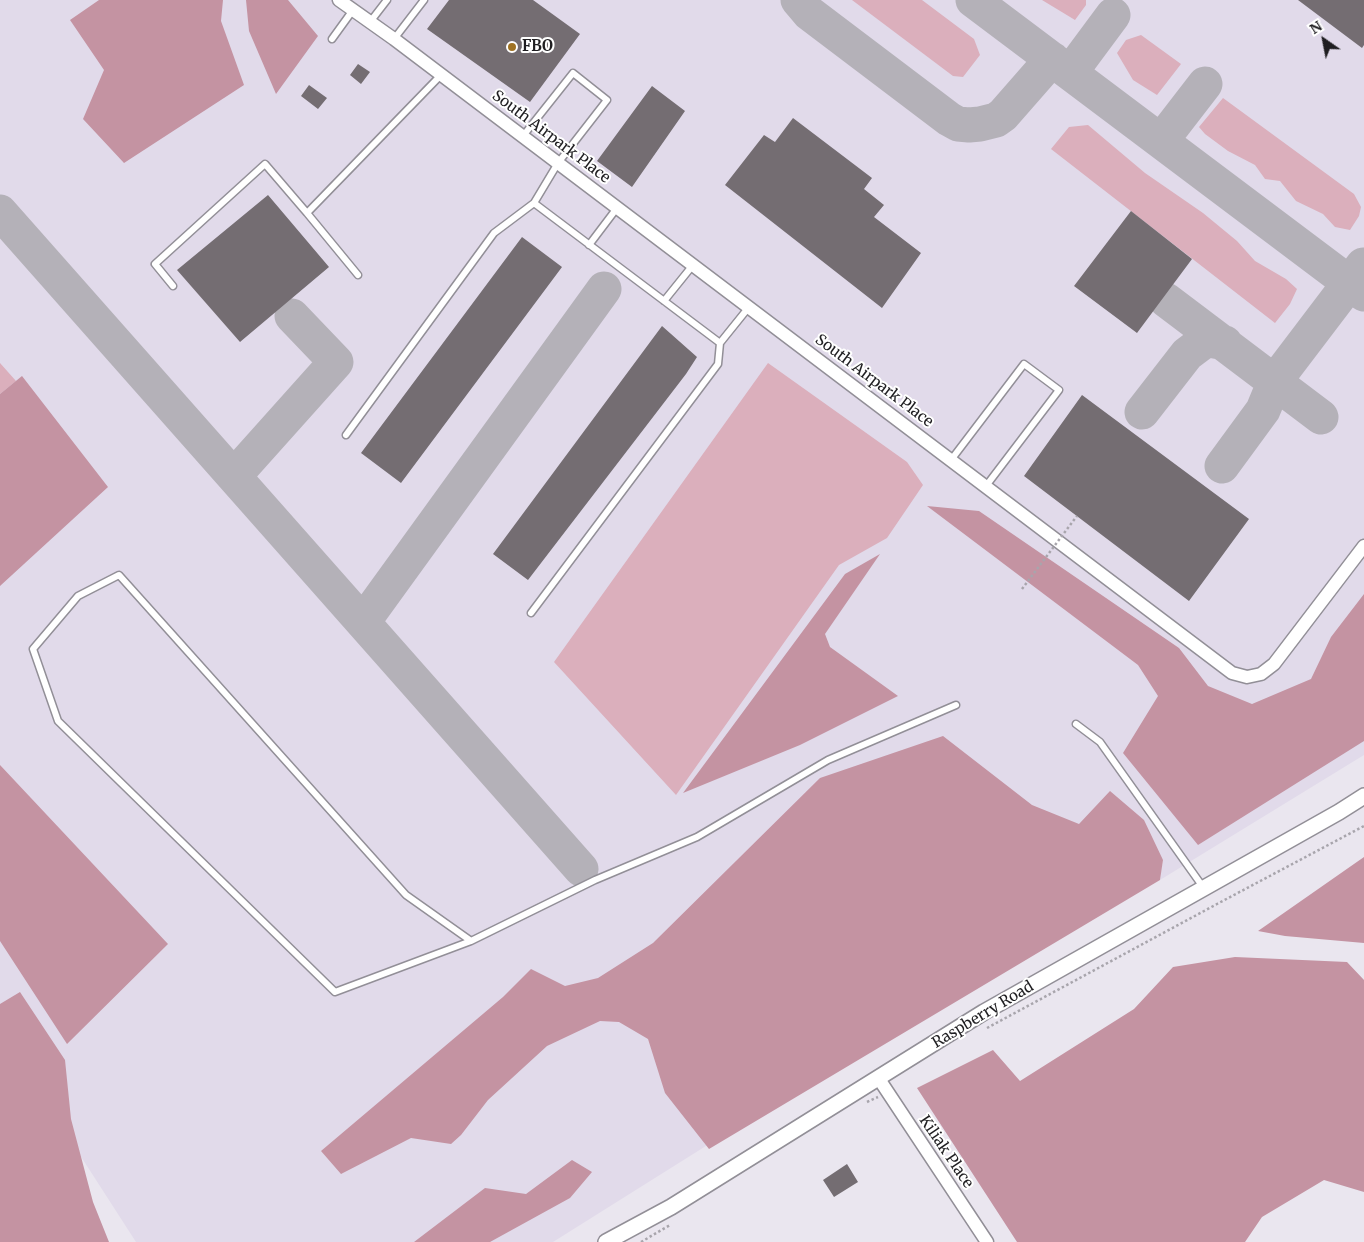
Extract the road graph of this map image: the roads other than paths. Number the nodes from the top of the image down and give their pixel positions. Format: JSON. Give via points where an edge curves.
{"nodes":[{"id":1,"x":339,"y":0,"type":"edge"},
{"id":2,"x":386,"y":0,"type":"edge"},
{"id":3,"x":424,"y":0,"type":"edge"},
{"id":4,"x":353,"y":10,"type":"junction"},
{"id":5,"x":370,"y":22,"type":"junction"},
{"id":6,"x":332,"y":39,"type":"dead end"},
{"id":7,"x":394,"y":39,"type":"junction"},
{"id":8,"x":441,"y":75,"type":"junction"},
{"id":9,"x":523,"y":136,"type":"junction"},
{"id":10,"x":558,"y":163,"type":"junction"},
{"id":11,"x":534,"y":203,"type":"junction"},
{"id":12,"x":617,"y":208,"type":"junction"},
{"id":13,"x":306,"y":213,"type":"junction"},
{"id":14,"x":590,"y":245,"type":"junction"},
{"id":15,"x":693,"y":265,"type":"junction"},
{"id":16,"x":358,"y":275,"type":"dead end"},
{"id":17,"x":174,"y":286,"type":"dead end"},
{"id":18,"x":664,"y":301,"type":"junction"},
{"id":19,"x":749,"y":307,"type":"junction"},
{"id":20,"x":720,"y":343,"type":"junction"},
{"id":21,"x":346,"y":435,"type":"dead end"},
{"id":22,"x":951,"y":460,"type":"junction"},
{"id":23,"x":986,"y":486,"type":"junction"},
{"id":24,"x":1364,"y":546,"type":"edge"},
{"id":25,"x":531,"y":614,"type":"dead end"},
{"id":26,"x":956,"y":705,"type":"dead end"},
{"id":27,"x":1076,"y":724,"type":"dead end"},
{"id":28,"x":1364,"y":796,"type":"edge"},
{"id":29,"x":1204,"y":888,"type":"junction"},
{"id":30,"x":471,"y":941,"type":"junction"},
{"id":31,"x":879,"y":1079,"type":"junction"},
{"id":32,"x":606,"y":1242,"type":"edge"},
{"id":33,"x":987,"y":1242,"type":"edge"}],
"edges":[{"from":1,"to":4,"type":"street","name":"South Airpark Place"},
{"from":2,"to":5,"type":"lane"},
{"from":3,"to":7,"type":"lane"},
{"from":4,"to":5,"type":"street","name":"South Airpark Place"},
{"from":4,"to":6,"type":"lane"},
{"from":5,"to":7,"type":"street","name":"South Airpark Place"},
{"from":7,"to":8,"type":"street","name":"South Airpark Place"},
{"from":8,"to":9,"type":"street","name":"South Airpark Place"},
{"from":8,"to":13,"type":"lane"},
{"from":9,"to":10,"type":"street","name":"South Airpark Place"},
{"from":9,"to":10,"type":"lane","via":[[573,73],[607,100]]},
{"from":10,"to":11,"type":"lane"},
{"from":10,"to":12,"type":"street","name":"South Airpark Place"},
{"from":11,"to":14,"type":"lane"},
{"from":11,"to":21,"type":"lane","via":[[494,233]]},
{"from":12,"to":14,"type":"lane"},
{"from":12,"to":15,"type":"street","name":"South Airpark Place"},
{"from":13,"to":16,"type":"lane"},
{"from":13,"to":17,"type":"lane","via":[[265,164],[155,264]]},
{"from":14,"to":18,"type":"lane"},
{"from":15,"to":18,"type":"lane"},
{"from":15,"to":19,"type":"street","name":"South Airpark Place"},
{"from":18,"to":20,"type":"lane"},
{"from":19,"to":20,"type":"lane"},
{"from":19,"to":22,"type":"street","name":"South Airpark Place"},
{"from":20,"to":25,"type":"lane","via":[[718,364]]},
{"from":22,"to":23,"type":"street","name":"South Airpark Place"},
{"from":22,"to":23,"type":"lane","via":[[1024,364],[1038,374],[1059,390]]},
{"from":23,"to":24,"type":"street","name":"South Airpark Place","via":[[1232,673],[1247,676],[1261,674],[1274,664]]},
{"from":26,"to":30,"type":"lane","via":[[828,760],[697,838],[596,880]]},
{"from":27,"to":29,"type":"lane","via":[[1100,742]]},
{"from":28,"to":29,"type":"street","name":"Raspberry Road"},
{"from":29,"to":31,"type":"street","name":"Raspberry Road","via":[[984,1012]]},
{"from":30,"to":30,"type":"lane","via":[[406,895],[119,575],[78,596],[34,649],[58,721],[335,992]]},
{"from":31,"to":32,"type":"street","name":"Raspberry Road","via":[[671,1207]]},
{"from":31,"to":33,"type":"street","name":"Kiliak Place"}]}
